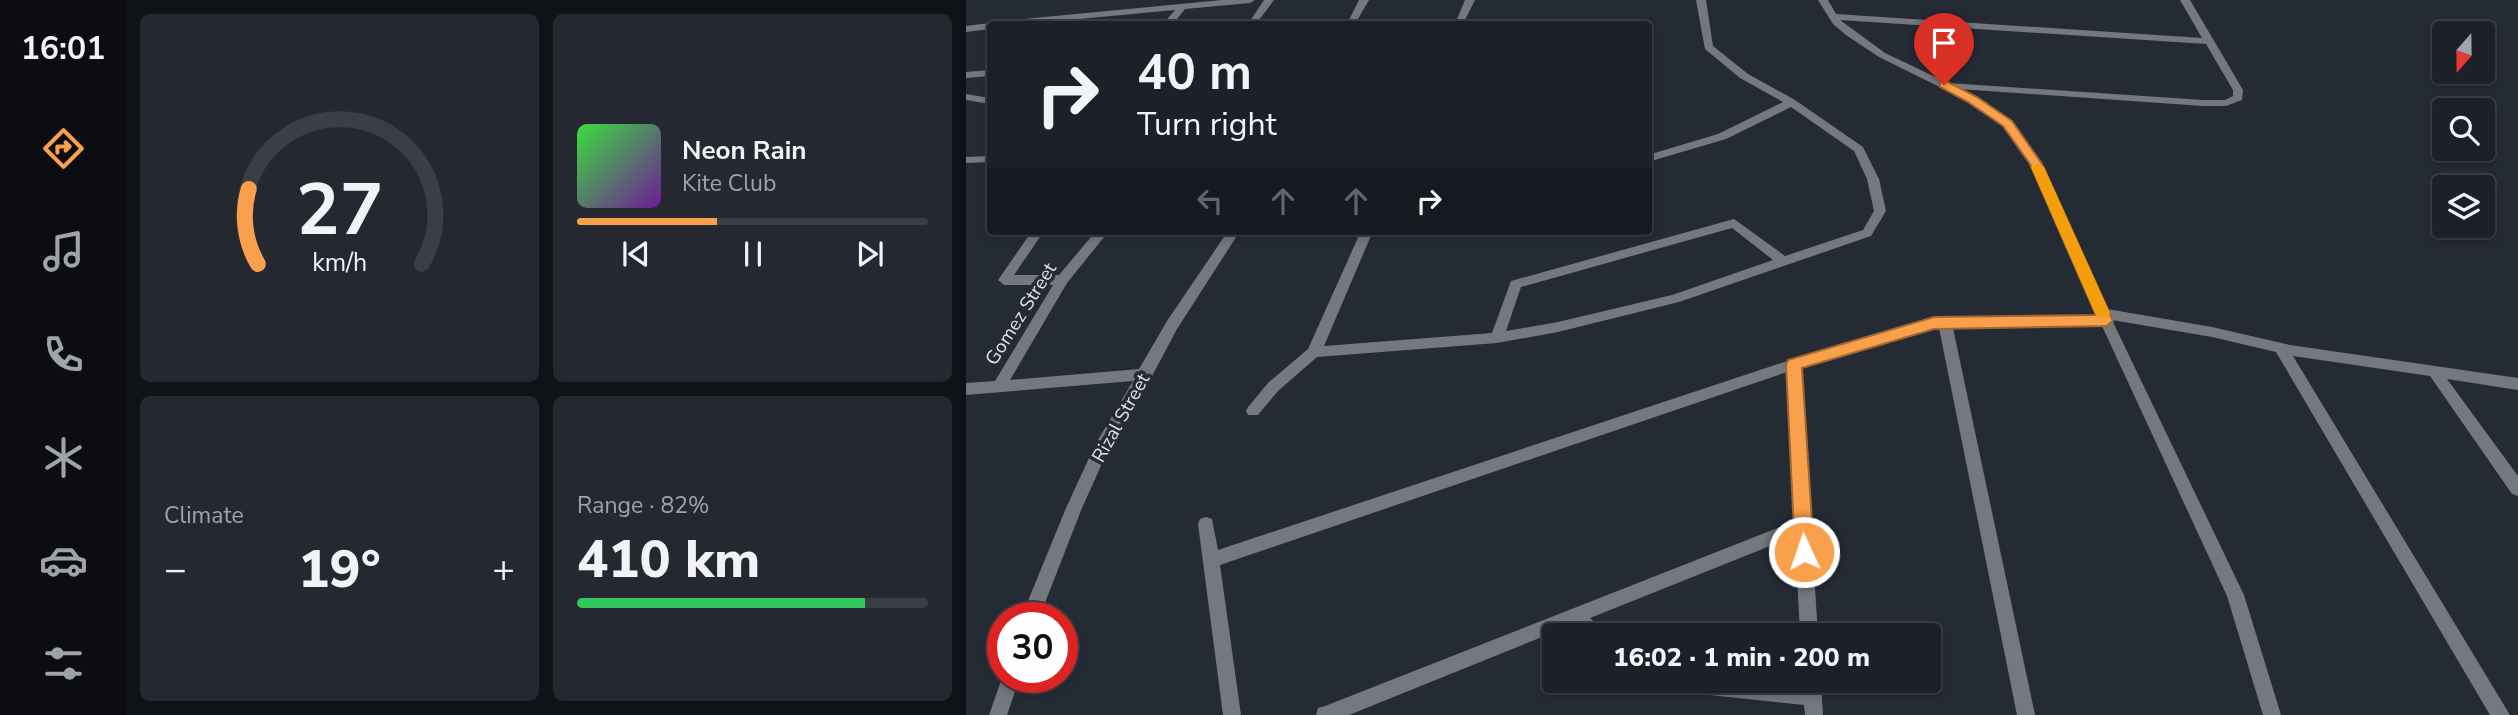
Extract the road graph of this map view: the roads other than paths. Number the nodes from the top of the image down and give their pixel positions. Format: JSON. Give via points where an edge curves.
{"nodes":[{"id":1,"x":1250,"y":0,"type":"edge"},
{"id":2,"x":1269,"y":0,"type":"edge"},
{"id":3,"x":1364,"y":0,"type":"edge"},
{"id":4,"x":1470,"y":0,"type":"edge"},
{"id":5,"x":1701,"y":0,"type":"edge"},
{"id":6,"x":1823,"y":0,"type":"edge"},
{"id":7,"x":2185,"y":0,"type":"edge"},
{"id":8,"x":1183,"y":6,"type":"junction"},
{"id":9,"x":1095,"y":14,"type":"junction"},
{"id":10,"x":1833,"y":17,"type":"junction"},
{"id":11,"x":1030,"y":21,"type":"edge"},
{"id":12,"x":1089,"y":21,"type":"edge"},
{"id":13,"x":1170,"y":21,"type":"edge"},
{"id":14,"x":1254,"y":21,"type":"edge"},
{"id":15,"x":1353,"y":21,"type":"edge"},
{"id":16,"x":1460,"y":21,"type":"edge"},
{"id":17,"x":987,"y":26,"type":"edge"},
{"id":18,"x":966,"y":29,"type":"edge"},
{"id":19,"x":2209,"y":41,"type":"junction"},
{"id":20,"x":987,"y":72,"type":"edge"},
{"id":21,"x":966,"y":75,"type":"edge"},
{"id":22,"x":1944,"y":85,"type":"junction"},
{"id":23,"x":966,"y":97,"type":"edge"},
{"id":24,"x":987,"y":100,"type":"edge"},
{"id":25,"x":1791,"y":102,"type":"junction"},
{"id":26,"x":1652,"y":158,"type":"edge"},
{"id":27,"x":987,"y":159,"type":"edge"},
{"id":28,"x":966,"y":160,"type":"edge"},
{"id":29,"x":1035,"y":235,"type":"edge"},
{"id":30,"x":1100,"y":235,"type":"edge"},
{"id":31,"x":1231,"y":235,"type":"edge"},
{"id":32,"x":1365,"y":235,"type":"edge"},
{"id":33,"x":1784,"y":262,"type":"junction"},
{"id":34,"x":1062,"y":280,"type":"junction"},
{"id":35,"x":2104,"y":317,"type":"junction"},
{"id":36,"x":1945,"y":323,"type":"junction"},
{"id":37,"x":1497,"y":338,"type":"junction"},
{"id":38,"x":2281,"y":348,"type":"junction"},
{"id":39,"x":1314,"y":352,"type":"junction"},
{"id":40,"x":1794,"y":365,"type":"junction"},
{"id":41,"x":2432,"y":370,"type":"junction"},
{"id":42,"x":1146,"y":374,"type":"junction"},
{"id":43,"x":2518,"y":384,"type":"edge"},
{"id":44,"x":999,"y":386,"type":"junction"},
{"id":45,"x":966,"y":389,"type":"edge"},
{"id":46,"x":1253,"y":411,"type":"dead end"},
{"id":47,"x":2518,"y":489,"type":"edge"},
{"id":48,"x":1206,"y":524,"type":"dead end"},
{"id":49,"x":1803,"y":524,"type":"junction"},
{"id":50,"x":1211,"y":560,"type":"junction"},
{"id":51,"x":1036,"y":602,"type":"edge"},
{"id":52,"x":1574,"y":615,"type":"junction"},
{"id":53,"x":1582,"y":623,"type":"edge"},
{"id":54,"x":1808,"y":623,"type":"edge"},
{"id":55,"x":1006,"y":693,"type":"edge"},
{"id":56,"x":1770,"y":693,"type":"edge"},
{"id":57,"x":1813,"y":698,"type":"edge"},
{"id":58,"x":999,"y":715,"type":"edge"},
{"id":59,"x":1232,"y":715,"type":"edge"},
{"id":60,"x":1325,"y":715,"type":"edge"},
{"id":61,"x":2026,"y":715,"type":"edge"},
{"id":62,"x":2272,"y":715,"type":"edge"},
{"id":63,"x":2501,"y":715,"type":"edge"}],
"edges":[{"from":1,"to":8,"type":"street"},
{"from":2,"to":14,"type":"street"},
{"from":3,"to":15,"type":"street"},
{"from":4,"to":16,"type":"street"},
{"from":5,"to":25,"type":"street","via":[[1708,47],[1744,76]]},
{"from":6,"to":10,"type":"street"},
{"from":7,"to":19,"type":"street"},
{"from":8,"to":9,"type":"street"},
{"from":8,"to":13,"type":"street"},
{"from":9,"to":11,"type":"street"},
{"from":9,"to":12,"type":"street"},
{"from":10,"to":19,"type":"street"},
{"from":10,"to":22,"type":"street","via":[[1882,55]]},
{"from":17,"to":18,"type":"street"},
{"from":19,"to":22,"type":"street","via":[[2238,90],[2238,98],[2226,103]]},
{"from":20,"to":21,"type":"street"},
{"from":22,"to":35,"type":"street","via":[[2008,124],[2036,164]]},
{"from":23,"to":24,"type":"street"},
{"from":25,"to":26,"type":"street","via":[[1760,121],[1685,151]]},
{"from":25,"to":33,"type":"street","via":[[1859,149],[1873,179],[1880,211],[1867,233]]},
{"from":27,"to":28,"type":"street"},
{"from":29,"to":34,"type":"street","via":[[1004,281]]},
{"from":30,"to":34,"type":"street","name":"Gomez Street"},
{"from":31,"to":42,"type":"street","name":"Rizal Street"},
{"from":32,"to":39,"type":"street"},
{"from":33,"to":37,"type":"street","via":[[1674,299]]},
{"from":33,"to":37,"type":"street","via":[[1734,223],[1516,284]]},
{"from":34,"to":44,"type":"street","name":"Gomez Street"},
{"from":35,"to":36,"type":"street"},
{"from":35,"to":38,"type":"street","via":[[2212,332]]},
{"from":35,"to":62,"type":"street","via":[[2235,595]]},
{"from":36,"to":40,"type":"street"},
{"from":36,"to":61,"type":"street"},
{"from":37,"to":39,"type":"street"},
{"from":38,"to":41,"type":"street"},
{"from":38,"to":63,"type":"street"},
{"from":39,"to":46,"type":"street"},
{"from":40,"to":49,"type":"street"},
{"from":40,"to":50,"type":"street"},
{"from":41,"to":43,"type":"street"},
{"from":41,"to":47,"type":"street"},
{"from":42,"to":44,"type":"street"},
{"from":42,"to":51,"type":"street","name":"Rizal Street","via":[[1103,445]]},
{"from":44,"to":45,"type":"street"},
{"from":48,"to":50,"type":"street"},
{"from":49,"to":52,"type":"street"},
{"from":49,"to":54,"type":"street"},
{"from":50,"to":59,"type":"street"},
{"from":52,"to":53,"type":"street"},
{"from":52,"to":60,"type":"street"},
{"from":55,"to":58,"type":"street"},
{"from":56,"to":57,"type":"street"}]}
